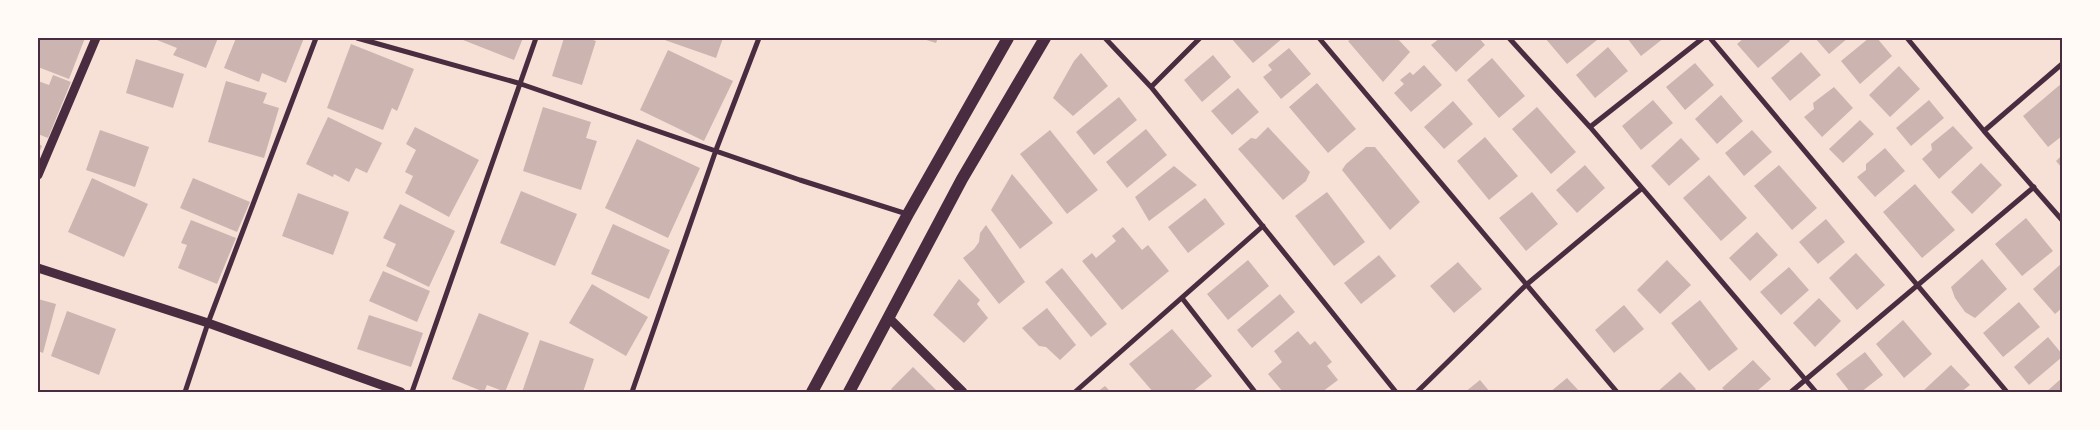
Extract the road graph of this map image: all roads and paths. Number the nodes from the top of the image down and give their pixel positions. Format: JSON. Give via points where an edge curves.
{"nodes":[{"id":1,"x":96,"y":38,"type":"edge"},
{"id":2,"x":316,"y":38,"type":"edge"},
{"id":3,"x":357,"y":38,"type":"edge"},
{"id":4,"x":536,"y":38,"type":"edge"},
{"id":5,"x":760,"y":38,"type":"edge"},
{"id":6,"x":1008,"y":38,"type":"edge"},
{"id":7,"x":1045,"y":38,"type":"edge"},
{"id":8,"x":1105,"y":38,"type":"edge"},
{"id":9,"x":1200,"y":38,"type":"edge"},
{"id":10,"x":1319,"y":38,"type":"edge"},
{"id":11,"x":1509,"y":38,"type":"edge"},
{"id":12,"x":1702,"y":38,"type":"edge"},
{"id":13,"x":1710,"y":38,"type":"edge"},
{"id":14,"x":1907,"y":38,"type":"edge"},
{"id":15,"x":2062,"y":64,"type":"edge"},
{"id":16,"x":518,"y":83,"type":"junction"},
{"id":17,"x":1152,"y":87,"type":"junction"},
{"id":18,"x":1590,"y":127,"type":"junction"},
{"id":19,"x":1984,"y":132,"type":"junction"},
{"id":20,"x":716,"y":150,"type":"junction"},
{"id":21,"x":38,"y":175,"type":"edge"},
{"id":22,"x":2034,"y":187,"type":"junction"},
{"id":23,"x":1641,"y":189,"type":"junction"},
{"id":24,"x":908,"y":214,"type":"junction"},
{"id":25,"x":2062,"y":220,"type":"edge"},
{"id":26,"x":1263,"y":226,"type":"junction"},
{"id":27,"x":38,"y":268,"type":"edge"},
{"id":28,"x":1526,"y":285,"type":"junction"},
{"id":29,"x":1917,"y":286,"type":"junction"},
{"id":30,"x":1182,"y":298,"type":"junction"},
{"id":31,"x":890,"y":319,"type":"junction"},
{"id":32,"x":208,"y":323,"type":"junction"},
{"id":33,"x":1806,"y":381,"type":"junction"},
{"id":34,"x":185,"y":392,"type":"edge"},
{"id":35,"x":401,"y":392,"type":"edge"},
{"id":36,"x":412,"y":392,"type":"edge"},
{"id":37,"x":632,"y":392,"type":"edge"},
{"id":38,"x":812,"y":392,"type":"edge"},
{"id":39,"x":849,"y":392,"type":"edge"},
{"id":40,"x":963,"y":392,"type":"edge"},
{"id":41,"x":1075,"y":392,"type":"edge"},
{"id":42,"x":1255,"y":392,"type":"edge"},
{"id":43,"x":1396,"y":392,"type":"edge"},
{"id":44,"x":1417,"y":392,"type":"edge"},
{"id":45,"x":1617,"y":392,"type":"edge"},
{"id":46,"x":1791,"y":392,"type":"edge"},
{"id":47,"x":1816,"y":392,"type":"edge"},
{"id":48,"x":2007,"y":392,"type":"edge"}],
"edges":[{"from":1,"to":21,"type":"street"},
{"from":2,"to":32,"type":"street"},
{"from":3,"to":16,"type":"street"},
{"from":4,"to":16,"type":"street"},
{"from":5,"to":20,"type":"street"},
{"from":6,"to":24,"type":"main road"},
{"from":7,"to":31,"type":"main road","via":[[962,179]]},
{"from":8,"to":17,"type":"street"},
{"from":9,"to":17,"type":"street"},
{"from":10,"to":28,"type":"street"},
{"from":11,"to":18,"type":"street"},
{"from":12,"to":18,"type":"street"},
{"from":13,"to":29,"type":"street"},
{"from":14,"to":19,"type":"street"},
{"from":15,"to":19,"type":"street"},
{"from":16,"to":20,"type":"street"},
{"from":16,"to":36,"type":"street"},
{"from":17,"to":26,"type":"street"},
{"from":18,"to":23,"type":"street"},
{"from":19,"to":22,"type":"street"},
{"from":20,"to":24,"type":"street"},
{"from":20,"to":37,"type":"street"},
{"from":22,"to":25,"type":"street"},
{"from":22,"to":29,"type":"street"},
{"from":23,"to":28,"type":"street"},
{"from":23,"to":33,"type":"street"},
{"from":24,"to":38,"type":"main road"},
{"from":26,"to":30,"type":"street"},
{"from":26,"to":43,"type":"street"},
{"from":27,"to":32,"type":"street"},
{"from":28,"to":44,"type":"street"},
{"from":28,"to":45,"type":"street"},
{"from":29,"to":33,"type":"street"},
{"from":29,"to":48,"type":"street"},
{"from":30,"to":41,"type":"street"},
{"from":30,"to":42,"type":"street"},
{"from":31,"to":39,"type":"main road"},
{"from":31,"to":40,"type":"street"},
{"from":32,"to":34,"type":"street"},
{"from":32,"to":35,"type":"street"},
{"from":33,"to":46,"type":"street"},
{"from":33,"to":47,"type":"street"}]}
